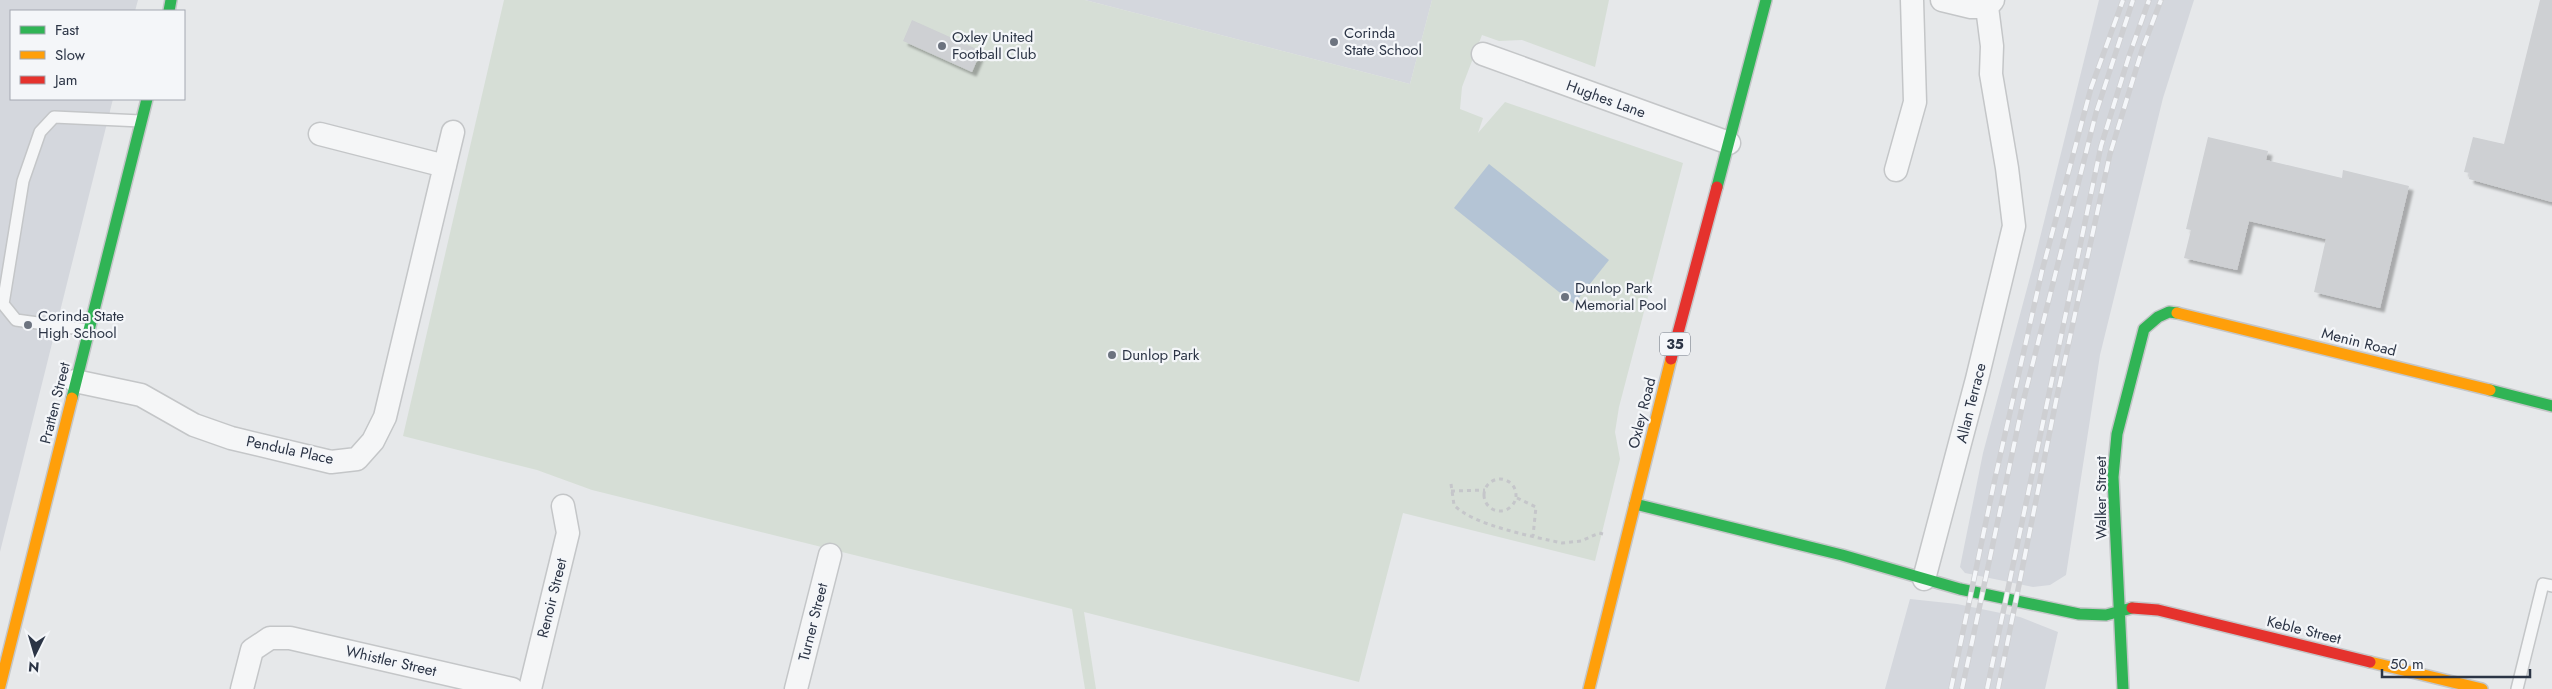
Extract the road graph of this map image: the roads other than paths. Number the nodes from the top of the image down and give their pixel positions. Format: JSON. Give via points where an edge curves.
{"nodes":[{"id":1,"x":1766,"y":0,"type":"edge"},
{"id":2,"x":1912,"y":0,"type":"edge"},
{"id":3,"x":1942,"y":0,"type":"edge"},
{"id":4,"x":1990,"y":3,"type":"edge"},
{"id":5,"x":1483,"y":54,"type":"dead end"},
{"id":6,"x":147,"y":100,"type":"edge"},
{"id":7,"x":141,"y":121,"type":"junction"},
{"id":8,"x":453,"y":132,"type":"dead end"},
{"id":9,"x":320,"y":134,"type":"dead end"},
{"id":10,"x":1729,"y":143,"type":"junction"},
{"id":11,"x":445,"y":166,"type":"junction"},
{"id":12,"x":1896,"y":170,"type":"dead end"},
{"id":13,"x":2158,"y":317,"type":"joint"},
{"id":14,"x":88,"y":330,"type":"junction"},
{"id":15,"x":75,"y":381,"type":"junction"},
{"id":16,"x":2552,"y":406,"type":"edge"},
{"id":17,"x":1635,"y":504,"type":"junction"},
{"id":18,"x":563,"y":506,"type":"dead end"},
{"id":19,"x":830,"y":555,"type":"dead end"},
{"id":20,"x":1924,"y":579,"type":"junction"},
{"id":21,"x":2552,"y":586,"type":"edge"},
{"id":22,"x":2119,"y":611,"type":"junction"},
{"id":23,"x":0,"y":686,"type":"edge"},
{"id":24,"x":242,"y":689,"type":"edge"},
{"id":25,"x":512,"y":689,"type":"edge"},
{"id":26,"x":530,"y":689,"type":"edge"},
{"id":27,"x":796,"y":689,"type":"edge"},
{"id":28,"x":1589,"y":689,"type":"edge"},
{"id":29,"x":2124,"y":689,"type":"edge"},
{"id":30,"x":2482,"y":689,"type":"edge"},
{"id":31,"x":2517,"y":689,"type":"edge"}],
"edges":[{"from":1,"to":10,"type":"street","name":"Oxley Road","number":"35"},
{"from":2,"to":12,"type":"street","via":[[1915,102]]},
{"from":3,"to":4,"type":"street","via":[[1971,7]]},
{"from":4,"to":20,"type":"street","name":"Allan Terrace","via":[[1991,74],[2014,226],[1978,379]]},
{"from":5,"to":10,"type":"street","name":"Hughes Lane"},
{"from":6,"to":7,"type":"street","name":"Pratten Street"},
{"from":7,"to":14,"type":"street","name":"Pratten Street"},
{"from":7,"to":14,"type":"lane","via":[[54,116],[40,132],[23,181],[3,304],[16,320]]},
{"from":8,"to":11,"type":"street","name":"Pendula Place"},
{"from":9,"to":11,"type":"street"},
{"from":10,"to":17,"type":"street","name":"Oxley Road","number":"35"},
{"from":11,"to":15,"type":"street","name":"Pendula Place","via":[[386,417],[373,441],[357,459],[331,462],[231,438],[194,425],[141,395]]},
{"from":13,"to":16,"type":"street","name":"Menin Road","via":[[2169,312],[2191,315]]},
{"from":13,"to":22,"type":"street","name":"Walker Street","via":[[2144,330],[2117,434],[2113,477]]},
{"from":14,"to":15,"type":"street","name":"Pratten Street"},
{"from":15,"to":23,"type":"street","name":"Pratten Street"},
{"from":17,"to":20,"type":"street","via":[[1842,555]]},
{"from":17,"to":28,"type":"street","name":"Oxley Road","number":"35"},
{"from":18,"to":26,"type":"street","name":"Renoir Street","via":[[568,533]]},
{"from":19,"to":27,"type":"street","name":"Turner Street"},
{"from":20,"to":22,"type":"street","via":[[2080,614]]},
{"from":21,"to":31,"type":"lane","via":[[2543,584]]},
{"from":22,"to":29,"type":"street","name":"Walker Street"},
{"from":22,"to":30,"type":"street","name":"Keble Street","via":[[2131,608],[2158,610]]},
{"from":24,"to":25,"type":"street","name":"Whistler Street","via":[[252,650],[270,638],[290,638]]}]}
